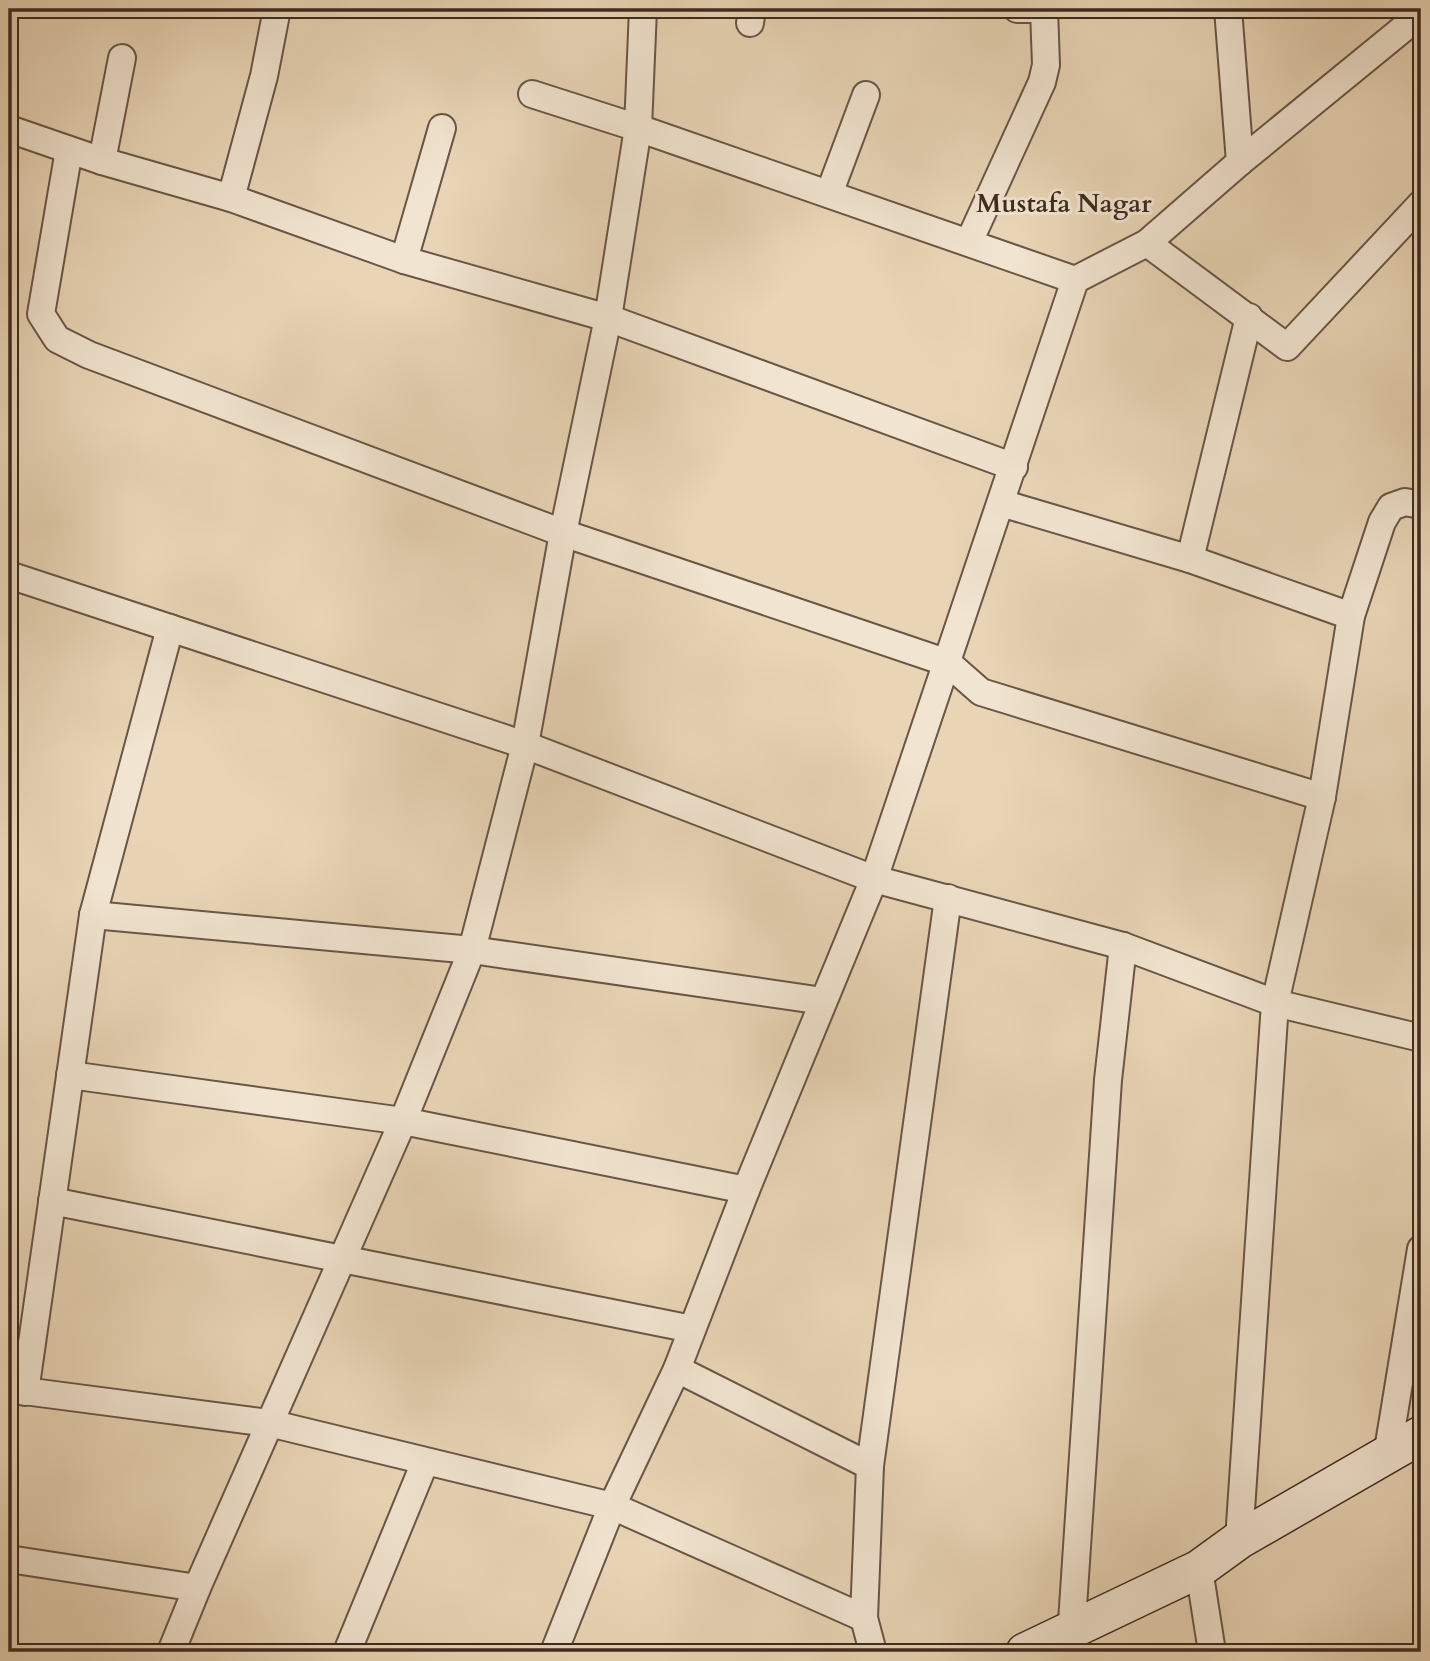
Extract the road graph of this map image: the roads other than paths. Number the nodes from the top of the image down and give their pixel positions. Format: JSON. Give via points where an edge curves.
{"nodes":[{"id":1,"x":277,"y":9,"type":"edge"},
{"id":2,"x":643,"y":9,"type":"edge"},
{"id":3,"x":1017,"y":9,"type":"edge"},
{"id":4,"x":1044,"y":9,"type":"edge"},
{"id":5,"x":1228,"y":9,"type":"edge"},
{"id":6,"x":1421,"y":14,"type":"edge"},
{"id":7,"x":122,"y":58,"type":"dead end"},
{"id":8,"x":532,"y":94,"type":"dead end"},
{"id":9,"x":866,"y":95,"type":"dead end"},
{"id":10,"x":442,"y":128,"type":"dead end"},
{"id":11,"x":638,"y":128,"type":"junction"},
{"id":12,"x":9,"y":129,"type":"edge"},
{"id":13,"x":69,"y":150,"type":"junction"},
{"id":14,"x":102,"y":161,"type":"junction"},
{"id":15,"x":1240,"y":162,"type":"junction"},
{"id":16,"x":829,"y":194,"type":"junction"},
{"id":17,"x":231,"y":198,"type":"junction"},
{"id":18,"x":1421,"y":204,"type":"edge"},
{"id":19,"x":969,"y":242,"type":"junction"},
{"id":20,"x":1147,"y":243,"type":"junction"},
{"id":21,"x":404,"y":260,"type":"junction"},
{"id":22,"x":1075,"y":280,"type":"junction"},
{"id":23,"x":1249,"y":317,"type":"junction"},
{"id":24,"x":608,"y":318,"type":"junction"},
{"id":25,"x":1014,"y":467,"type":"junction"},
{"id":26,"x":1002,"y":503,"type":"junction"},
{"id":27,"x":1421,"y":505,"type":"edge"},
{"id":28,"x":563,"y":533,"type":"junction"},
{"id":29,"x":1190,"y":559,"type":"junction"},
{"id":30,"x":9,"y":576,"type":"edge"},
{"id":31,"x":1352,"y":616,"type":"junction"},
{"id":32,"x":170,"y":628,"type":"junction"},
{"id":33,"x":948,"y":663,"type":"junction"},
{"id":34,"x":525,"y":745,"type":"junction"},
{"id":35,"x":1322,"y":797,"type":"junction"},
{"id":36,"x":874,"y":879,"type":"junction"},
{"id":37,"x":948,"y":898,"type":"junction"},
{"id":38,"x":93,"y":915,"type":"junction"},
{"id":39,"x":1123,"y":946,"type":"junction"},
{"id":40,"x":472,"y":950,"type":"junction"},
{"id":41,"x":823,"y":1001,"type":"junction"},
{"id":42,"x":1275,"y":1003,"type":"junction"},
{"id":43,"x":1421,"y":1038,"type":"edge"},
{"id":44,"x":70,"y":1075,"type":"junction"},
{"id":45,"x":403,"y":1121,"type":"junction"},
{"id":46,"x":746,"y":1190,"type":"junction"},
{"id":47,"x":52,"y":1201,"type":"junction"},
{"id":48,"x":1421,"y":1249,"type":"edge"},
{"id":49,"x":344,"y":1259,"type":"junction"},
{"id":50,"x":692,"y":1329,"type":"junction"},
{"id":51,"x":677,"y":1369,"type":"junction"},
{"id":52,"x":17,"y":1391,"type":"edge"},
{"id":53,"x":269,"y":1423,"type":"junction"},
{"id":54,"x":1421,"y":1435,"type":"edge"},
{"id":55,"x":1387,"y":1456,"type":"junction"},
{"id":56,"x":425,"y":1462,"type":"junction"},
{"id":57,"x":870,"y":1465,"type":"junction"},
{"id":58,"x":612,"y":1506,"type":"junction"},
{"id":59,"x":1239,"y":1540,"type":"junction"},
{"id":60,"x":9,"y":1559,"type":"edge"},
{"id":61,"x":1199,"y":1569,"type":"junction"},
{"id":62,"x":197,"y":1588,"type":"junction"},
{"id":63,"x":864,"y":1618,"type":"junction"},
{"id":64,"x":1070,"y":1640,"type":"edge"},
{"id":65,"x":171,"y":1652,"type":"edge"},
{"id":66,"x":347,"y":1652,"type":"edge"},
{"id":67,"x":554,"y":1652,"type":"edge"},
{"id":68,"x":873,"y":1652,"type":"edge"},
{"id":69,"x":1026,"y":1652,"type":"edge"},
{"id":70,"x":1212,"y":1652,"type":"edge"}],
"edges":[{"from":1,"to":17,"type":"street"},
{"from":2,"to":11,"type":"street"},
{"from":3,"to":4,"type":"street"},
{"from":4,"to":19,"type":"street","via":[[1046,65],[1042,82]]},
{"from":5,"to":15,"type":"street"},
{"from":6,"to":15,"type":"street"},
{"from":7,"to":14,"type":"street"},
{"from":8,"to":11,"type":"street"},
{"from":9,"to":16,"type":"street"},
{"from":10,"to":21,"type":"street"},
{"from":11,"to":16,"type":"street"},
{"from":11,"to":24,"type":"street"},
{"from":12,"to":13,"type":"street"},
{"from":13,"to":14,"type":"street"},
{"from":13,"to":28,"type":"street","via":[[41,314],[57,339]]},
{"from":14,"to":17,"type":"street"},
{"from":15,"to":20,"type":"street"},
{"from":16,"to":19,"type":"street"},
{"from":17,"to":21,"type":"street"},
{"from":18,"to":23,"type":"street","via":[[1287,347]]},
{"from":19,"to":22,"type":"street"},
{"from":20,"to":22,"type":"street"},
{"from":20,"to":23,"type":"street"},
{"from":21,"to":24,"type":"street"},
{"from":22,"to":25,"type":"street"},
{"from":23,"to":29,"type":"street"},
{"from":24,"to":25,"type":"street"},
{"from":24,"to":28,"type":"street"},
{"from":25,"to":26,"type":"street"},
{"from":26,"to":29,"type":"street"},
{"from":26,"to":33,"type":"street"},
{"from":27,"to":31,"type":"street","via":[[1405,502],[1391,507]]},
{"from":28,"to":33,"type":"street"},
{"from":28,"to":34,"type":"street"},
{"from":29,"to":31,"type":"street"},
{"from":30,"to":32,"type":"street"},
{"from":31,"to":35,"type":"street"},
{"from":32,"to":34,"type":"street"},
{"from":32,"to":38,"type":"street"},
{"from":33,"to":35,"type":"street","via":[[981,692]]},
{"from":33,"to":36,"type":"street"},
{"from":34,"to":36,"type":"street"},
{"from":34,"to":40,"type":"street"},
{"from":35,"to":42,"type":"street"},
{"from":36,"to":37,"type":"street"},
{"from":36,"to":41,"type":"street"},
{"from":37,"to":39,"type":"street"},
{"from":37,"to":57,"type":"street"},
{"from":38,"to":40,"type":"street"},
{"from":38,"to":44,"type":"street"},
{"from":39,"to":42,"type":"street"},
{"from":39,"to":64,"type":"street","via":[[1108,1080]]},
{"from":40,"to":41,"type":"street"},
{"from":40,"to":45,"type":"street"},
{"from":41,"to":46,"type":"street"},
{"from":42,"to":43,"type":"street"},
{"from":42,"to":59,"type":"street"},
{"from":44,"to":45,"type":"street"},
{"from":44,"to":47,"type":"street"},
{"from":45,"to":46,"type":"street"},
{"from":45,"to":49,"type":"street"},
{"from":46,"to":50,"type":"street"},
{"from":47,"to":49,"type":"street"},
{"from":47,"to":52,"type":"street"},
{"from":48,"to":55,"type":"street"},
{"from":49,"to":50,"type":"street"},
{"from":49,"to":53,"type":"street"},
{"from":50,"to":51,"type":"street"},
{"from":51,"to":57,"type":"street"},
{"from":51,"to":58,"type":"street"},
{"from":52,"to":53,"type":"street"},
{"from":53,"to":56,"type":"street"},
{"from":53,"to":62,"type":"street"},
{"from":54,"to":55,"type":"street"},
{"from":55,"to":59,"type":"street"},
{"from":56,"to":58,"type":"street"},
{"from":56,"to":66,"type":"street"},
{"from":57,"to":63,"type":"street"},
{"from":58,"to":63,"type":"street"},
{"from":58,"to":67,"type":"street"},
{"from":59,"to":61,"type":"street"},
{"from":60,"to":62,"type":"street"},
{"from":61,"to":64,"type":"street"},
{"from":61,"to":70,"type":"street"},
{"from":62,"to":65,"type":"street"},
{"from":63,"to":68,"type":"street"},
{"from":64,"to":69,"type":"street"}]}
